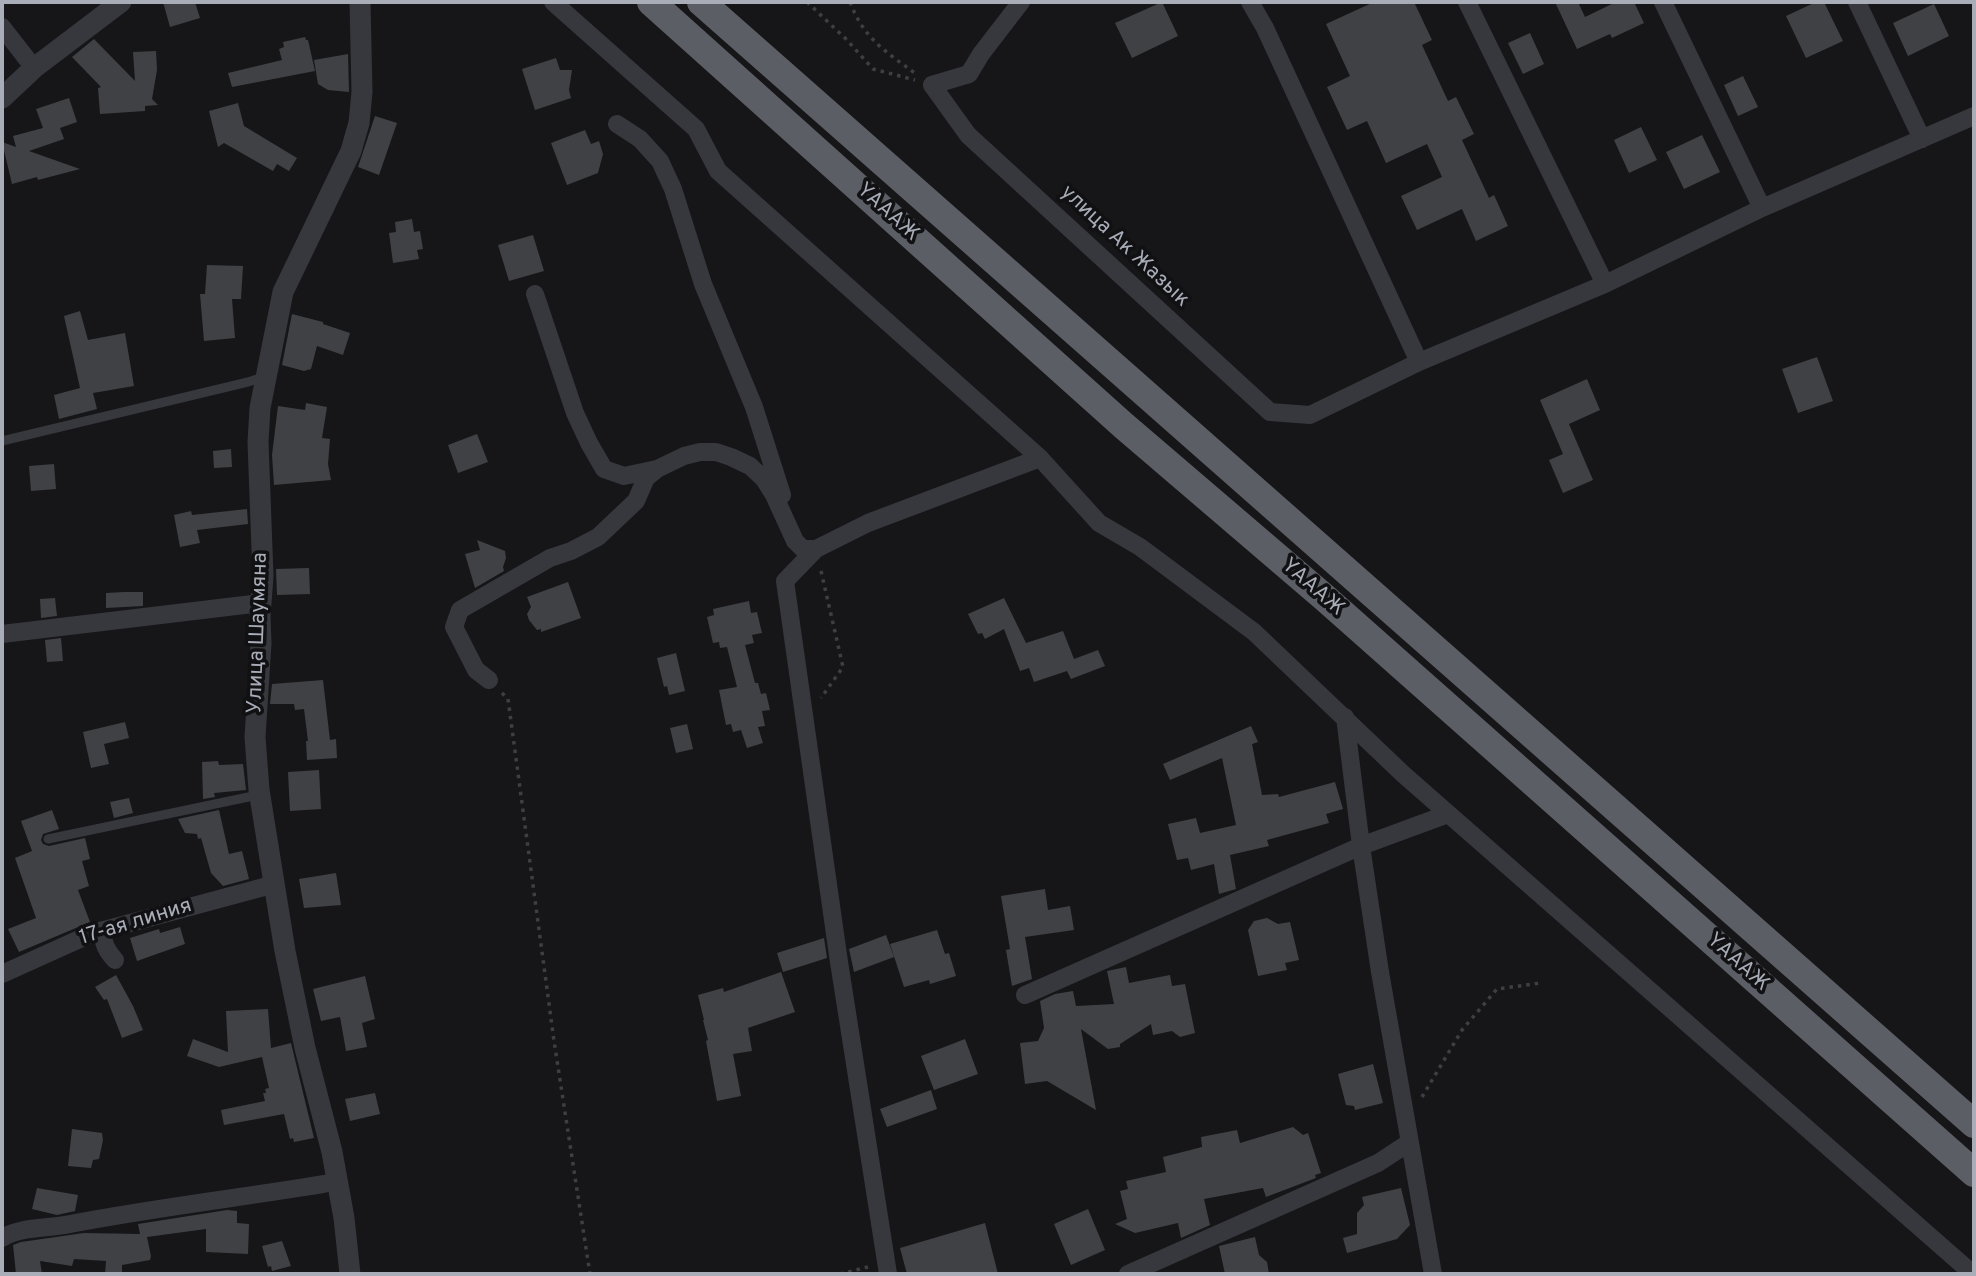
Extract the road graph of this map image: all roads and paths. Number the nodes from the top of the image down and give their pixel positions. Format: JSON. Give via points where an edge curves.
{"nodes":[{"id":1,"x":121,"y":2,"type":"edge"},
{"id":2,"x":360,"y":2,"type":"edge"},
{"id":3,"x":553,"y":2,"type":"edge"},
{"id":4,"x":651,"y":2,"type":"edge"},
{"id":5,"x":701,"y":2,"type":"edge"},
{"id":6,"x":807,"y":2,"type":"edge"},
{"id":7,"x":850,"y":2,"type":"edge"},
{"id":8,"x":1021,"y":2,"type":"edge"},
{"id":9,"x":1250,"y":2,"type":"edge"},
{"id":10,"x":1467,"y":2,"type":"edge"},
{"id":11,"x":1663,"y":2,"type":"edge"},
{"id":12,"x":1857,"y":2,"type":"edge"},
{"id":13,"x":2,"y":27,"type":"edge"},
{"id":14,"x":34,"y":68,"type":"junction"},
{"id":15,"x":932,"y":85,"type":"junction"},
{"id":16,"x":2,"y":98,"type":"edge"},
{"id":17,"x":1974,"y":116,"type":"edge"},
{"id":18,"x":617,"y":124,"type":"dead end"},
{"id":19,"x":1922,"y":139,"type":"junction"},
{"id":20,"x":1762,"y":208,"type":"junction"},
{"id":21,"x":1605,"y":284,"type":"junction"},
{"id":22,"x":535,"y":294,"type":"dead end"},
{"id":23,"x":1419,"y":362,"type":"junction"},
{"id":24,"x":267,"y":375,"type":"junction"},
{"id":25,"x":2,"y":441,"type":"edge"},
{"id":26,"x":1040,"y":458,"type":"junction"},
{"id":27,"x":657,"y":469,"type":"junction"},
{"id":28,"x":784,"y":520,"type":"junction"},
{"id":29,"x":816,"y":549,"type":"junction"},
{"id":30,"x":261,"y":603,"type":"junction"},
{"id":31,"x":2,"y":634,"type":"edge"},
{"id":32,"x":489,"y":680,"type":"joint"},
{"id":33,"x":1345,"y":717,"type":"junction"},
{"id":34,"x":806,"y":727,"type":"junction"},
{"id":35,"x":260,"y":794,"type":"junction"},
{"id":36,"x":1448,"y":814,"type":"junction"},
{"id":37,"x":48,"y":839,"type":"dead end"},
{"id":38,"x":1361,"y":846,"type":"junction"},
{"id":39,"x":275,"y":884,"type":"junction"},
{"id":40,"x":103,"y":930,"type":"junction"},
{"id":41,"x":115,"y":960,"type":"dead end"},
{"id":42,"x":2,"y":974,"type":"edge"},
{"id":43,"x":1541,"y":984,"type":"dead end"},
{"id":44,"x":1026,"y":995,"type":"dead end"},
{"id":45,"x":1420,"y":1099,"type":"dead end"},
{"id":46,"x":1974,"y":1124,"type":"edge"},
{"id":47,"x":1410,"y":1142,"type":"junction"},
{"id":48,"x":1974,"y":1173,"type":"edge"},
{"id":49,"x":336,"y":1182,"type":"junction"},
{"id":50,"x":2,"y":1238,"type":"edge"},
{"id":51,"x":887,"y":1268,"type":"edge"},
{"id":52,"x":350,"y":1274,"type":"edge"},
{"id":53,"x":590,"y":1274,"type":"edge"},
{"id":54,"x":840,"y":1274,"type":"edge"},
{"id":55,"x":1128,"y":1274,"type":"edge"},
{"id":56,"x":1433,"y":1274,"type":"edge"},
{"id":57,"x":1973,"y":1274,"type":"edge"}],
"edges":[{"from":1,"to":14,"type":"street"},
{"from":2,"to":24,"type":"street","name":"Улица Шаумяна","via":[[359,123],[351,151],[283,292]]},
{"from":3,"to":26,"type":"street","via":[[696,129],[718,171]]},
{"from":4,"to":48,"type":"highway","name":"ҮАААЖ","via":[[1124,426]]},
{"from":5,"to":46,"type":"highway","name":"ҮАААЖ"},
{"from":6,"to":15,"type":"path","via":[[873,69]]},
{"from":7,"to":15,"type":"path","via":[[874,43]]},
{"from":8,"to":15,"type":"street","via":[[969,74]]},
{"from":9,"to":23,"type":"street"},
{"from":10,"to":21,"type":"street"},
{"from":11,"to":20,"type":"street"},
{"from":12,"to":19,"type":"street"},
{"from":13,"to":14,"type":"street"},
{"from":14,"to":16,"type":"street"},
{"from":15,"to":23,"type":"street","name":"улица Ак Жазык","via":[[968,135],[1270,412],[1310,415]]},
{"from":17,"to":19,"type":"street","name":"улица Ак Жазык"},
{"from":18,"to":28,"type":"street","via":[[640,139],[660,161],[673,189],[703,284],[754,407],[782,496]]},
{"from":19,"to":20,"type":"street","name":"улица Ак Жазык"},
{"from":20,"to":21,"type":"street","name":"улица Ак Жазык"},
{"from":21,"to":23,"type":"street","name":"улица Ак Жазык"},
{"from":22,"to":27,"type":"street","via":[[575,413],[604,468],[624,475]]},
{"from":24,"to":25,"type":"lane"},
{"from":24,"to":30,"type":"street","name":"Улица Шаумяна","via":[[258,442]]},
{"from":26,"to":29,"type":"street","via":[[868,523]]},
{"from":26,"to":33,"type":"street","via":[[1099,523],[1140,547],[1254,632]]},
{"from":27,"to":28,"type":"street","via":[[700,452],[731,457],[764,479]]},
{"from":27,"to":32,"type":"street","via":[[646,478],[636,501],[598,537],[550,558],[460,610],[454,627],[476,670]]},
{"from":28,"to":29,"type":"street","via":[[803,549]]},
{"from":29,"to":34,"type":"path","via":[[843,667]]},
{"from":29,"to":34,"type":"street","via":[[785,581]]},
{"from":30,"to":31,"type":"street"},
{"from":30,"to":35,"type":"street","name":"Улица Шаумяна","via":[[255,737]]},
{"from":32,"to":53,"type":"path","via":[[508,699]]},
{"from":33,"to":36,"type":"street"},
{"from":33,"to":38,"type":"street"},
{"from":34,"to":51,"type":"street"},
{"from":35,"to":37,"type":"lane"},
{"from":35,"to":39,"type":"street","name":"Улица Шаумяна"},
{"from":36,"to":38,"type":"street"},
{"from":36,"to":57,"type":"street"},
{"from":38,"to":44,"type":"street"},
{"from":38,"to":47,"type":"street"},
{"from":39,"to":40,"type":"street","name":"17-ая линия"},
{"from":39,"to":49,"type":"street","name":"Улица Шаумяна"},
{"from":40,"to":41,"type":"street","via":[[102,939]]},
{"from":40,"to":42,"type":"street","name":"17-ая линия"},
{"from":43,"to":45,"type":"path","via":[[1497,989],[1462,1030]]},
{"from":47,"to":55,"type":"street","via":[[1378,1163]]},
{"from":47,"to":56,"type":"street"},
{"from":49,"to":50,"type":"street","via":[[158,1207]]},
{"from":49,"to":52,"type":"street","name":"Улица Шаумяна"},
{"from":51,"to":54,"type":"path"}]}
